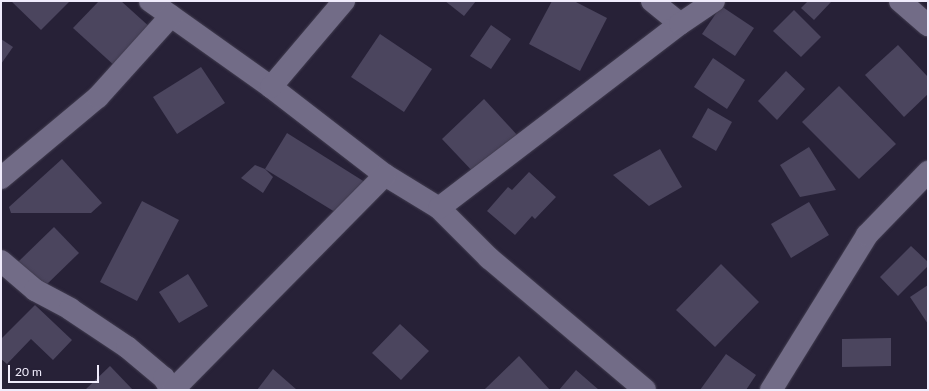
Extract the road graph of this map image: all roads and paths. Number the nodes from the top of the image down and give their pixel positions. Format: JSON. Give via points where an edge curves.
{"nodes":[{"id":1,"x":150,"y":1,"type":"edge"},
{"id":2,"x":344,"y":1,"type":"edge"},
{"id":3,"x":652,"y":1,"type":"edge"},
{"id":4,"x":714,"y":1,"type":"edge"},
{"id":5,"x":900,"y":1,"type":"edge"},
{"id":6,"x":171,"y":16,"type":"junction"},
{"id":7,"x":680,"y":24,"type":"junction"},
{"id":8,"x":928,"y":25,"type":"edge"},
{"id":9,"x":271,"y":87,"type":"junction"},
{"id":10,"x":928,"y":172,"type":"edge"},
{"id":11,"x":385,"y":175,"type":"junction"},
{"id":12,"x":1,"y":178,"type":"edge"},
{"id":13,"x":439,"y":208,"type":"junction"},
{"id":14,"x":1,"y":260,"type":"edge"},
{"id":15,"x":172,"y":390,"type":"edge"},
{"id":16,"x":645,"y":390,"type":"edge"},
{"id":17,"x":771,"y":390,"type":"edge"}],
"edges":[{"from":1,"to":6,"type":"street"},
{"from":2,"to":9,"type":"street"},
{"from":3,"to":7,"type":"street"},
{"from":4,"to":7,"type":"street"},
{"from":5,"to":8,"type":"street"},
{"from":6,"to":9,"type":"street"},
{"from":6,"to":12,"type":"street","via":[[98,97]]},
{"from":7,"to":13,"type":"street"},
{"from":9,"to":11,"type":"street"},
{"from":10,"to":17,"type":"street","via":[[867,235]]},
{"from":11,"to":13,"type":"street"},
{"from":11,"to":15,"type":"street"},
{"from":13,"to":16,"type":"street","via":[[489,258]]},
{"from":14,"to":15,"type":"street","via":[[35,290],[70,309],[127,347],[164,378]]}]}
